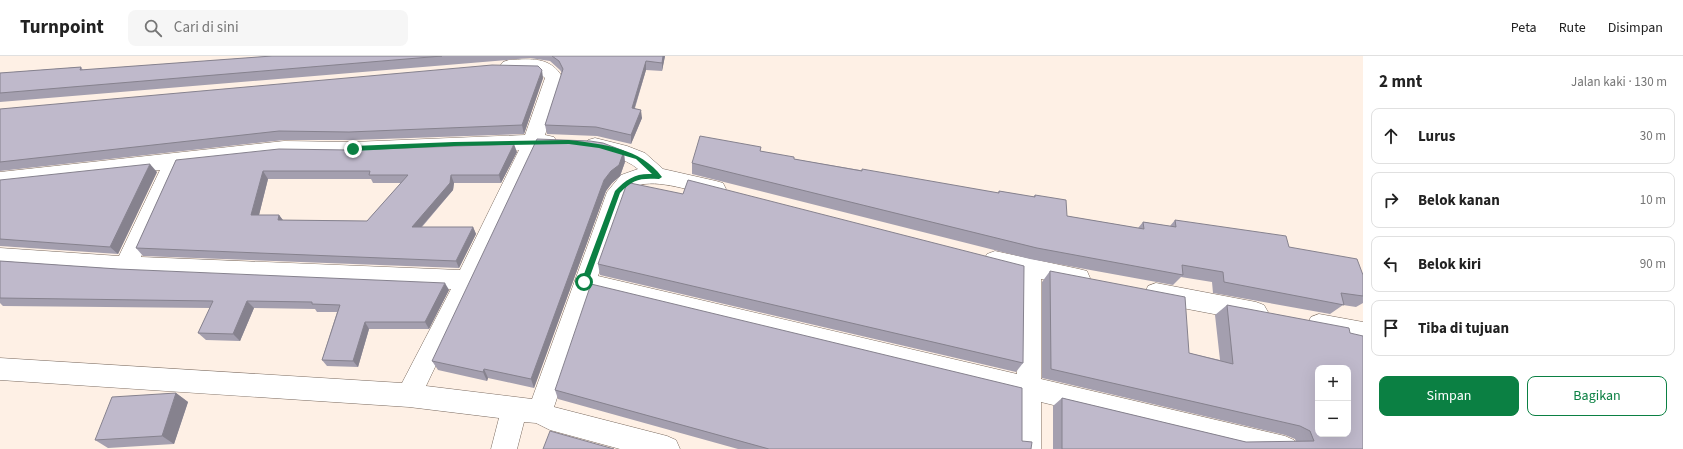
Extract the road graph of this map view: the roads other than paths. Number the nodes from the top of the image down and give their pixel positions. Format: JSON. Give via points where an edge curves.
{"nodes":[{"id":1,"x":491,"y":66,"type":"edge"},
{"id":2,"x":533,"y":142,"type":"junction"},
{"id":3,"x":175,"y":159,"type":"junction"},
{"id":4,"x":659,"y":177,"type":"junction"},
{"id":5,"x":0,"y":180,"type":"edge"},
{"id":6,"x":734,"y":194,"type":"edge"},
{"id":7,"x":977,"y":256,"type":"edge"},
{"id":8,"x":0,"y":257,"type":"edge"},
{"id":9,"x":126,"y":266,"type":"junction"},
{"id":10,"x":1030,"y":269,"type":"junction"},
{"id":11,"x":467,"y":280,"type":"junction"},
{"id":12,"x":584,"y":282,"type":"junction"},
{"id":13,"x":1100,"y":282,"type":"edge"},
{"id":14,"x":1139,"y":290,"type":"edge"},
{"id":15,"x":1278,"y":316,"type":"edge"},
{"id":16,"x":1301,"y":320,"type":"edge"},
{"id":17,"x":1363,"y":332,"type":"edge"},
{"id":18,"x":0,"y":369,"type":"edge"},
{"id":19,"x":1029,"y":389,"type":"junction"},
{"id":20,"x":409,"y":395,"type":"junction"},
{"id":21,"x":514,"y":410,"type":"junction"},
{"id":22,"x":540,"y":412,"type":"junction"},
{"id":23,"x":504,"y":449,"type":"edge"},
{"id":24,"x":667,"y":449,"type":"edge"},
{"id":25,"x":1028,"y":449,"type":"edge"},
{"id":26,"x":1285,"y":449,"type":"edge"}],
"edges":[{"from":1,"to":2,"type":"street","via":[[529,66],[545,68],[552,72],[554,78]]},
{"from":2,"to":3,"type":"street","via":[[353,149],[284,148]]},
{"from":2,"to":4,"type":"street","via":[[569,142],[620,151],[638,158]]},
{"from":2,"to":11,"type":"street"},
{"from":3,"to":5,"type":"street"},
{"from":3,"to":9,"type":"street"},
{"from":4,"to":6,"type":"street"},
{"from":4,"to":12,"type":"street","via":[[642,176],[627,182],[617,192]]},
{"from":7,"to":10,"type":"street"},
{"from":8,"to":9,"type":"street"},
{"from":9,"to":11,"type":"street"},
{"from":10,"to":13,"type":"street"},
{"from":10,"to":19,"type":"street"},
{"from":11,"to":20,"type":"street"},
{"from":12,"to":19,"type":"street"},
{"from":12,"to":22,"type":"street"},
{"from":14,"to":15,"type":"street"},
{"from":16,"to":17,"type":"street"},
{"from":18,"to":20,"type":"street"},
{"from":19,"to":25,"type":"street"},
{"from":19,"to":26,"type":"street"},
{"from":20,"to":21,"type":"street"},
{"from":21,"to":22,"type":"street"},
{"from":21,"to":23,"type":"street"},
{"from":22,"to":24,"type":"street","via":[[550,418]]}]}
